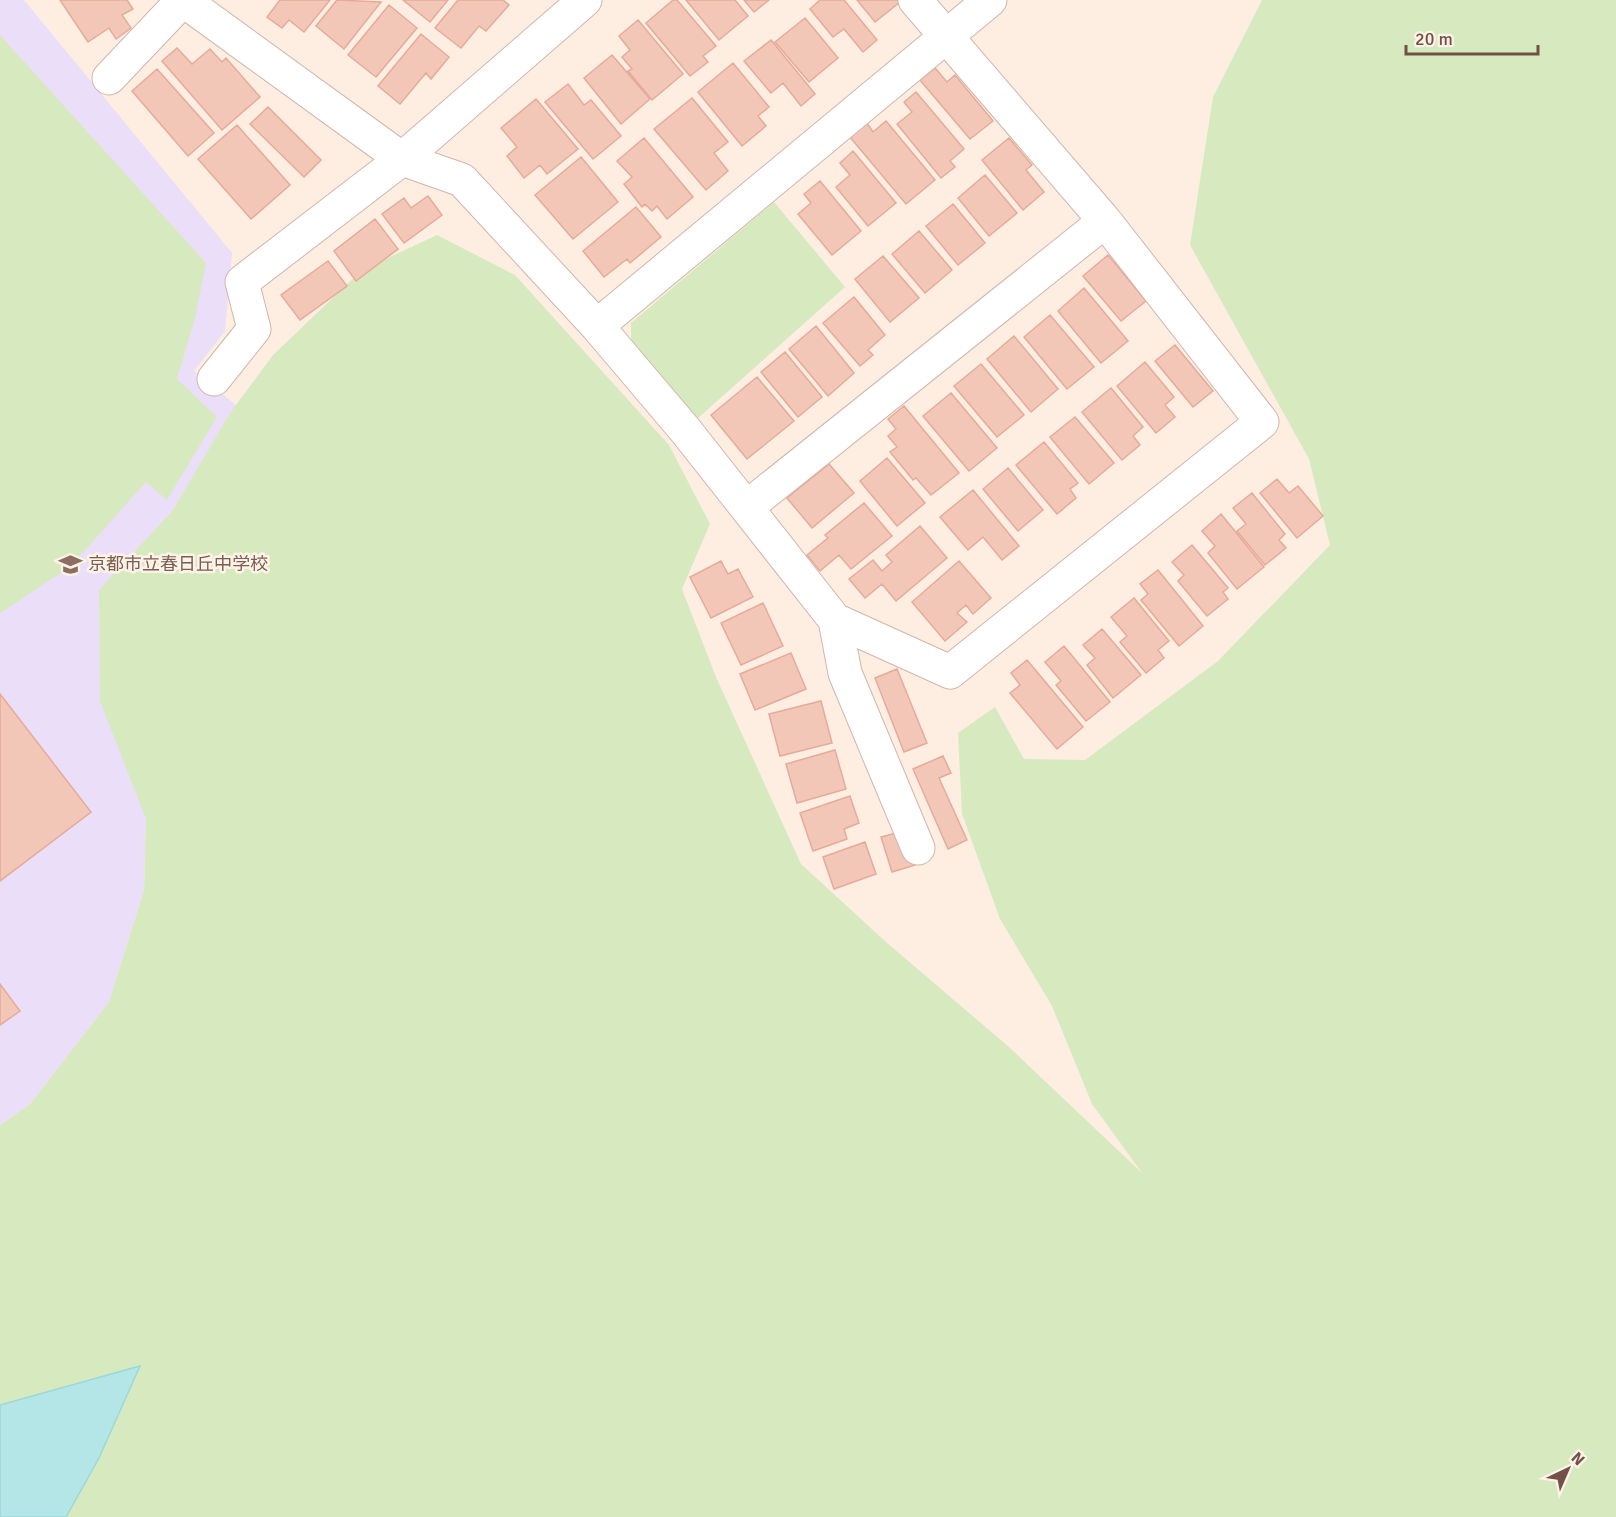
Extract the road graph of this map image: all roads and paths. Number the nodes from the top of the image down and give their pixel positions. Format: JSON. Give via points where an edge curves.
{"nodes":[{"id":1,"x":183,"y":0,"type":"edge"},
{"id":2,"x":585,"y":0,"type":"edge"},
{"id":3,"x":915,"y":0,"type":"edge"},
{"id":4,"x":990,"y":0,"type":"edge"},
{"id":5,"x":946,"y":36,"type":"junction"},
{"id":6,"x":109,"y":78,"type":"dead end"},
{"id":7,"x":402,"y":159,"type":"junction"},
{"id":8,"x":1105,"y":221,"type":"junction"},
{"id":9,"x":597,"y":326,"type":"junction"},
{"id":10,"x":214,"y":379,"type":"dead end"},
{"id":11,"x":747,"y":507,"type":"junction"},
{"id":12,"x":835,"y":620,"type":"junction"},
{"id":13,"x":918,"y":848,"type":"dead end"}],
"edges":[{"from":1,"to":6,"type":"street"},
{"from":1,"to":7,"type":"street"},
{"from":2,"to":7,"type":"street"},
{"from":3,"to":5,"type":"street"},
{"from":4,"to":5,"type":"street"},
{"from":5,"to":8,"type":"street"},
{"from":5,"to":9,"type":"street"},
{"from":7,"to":9,"type":"street","via":[[462,180]]},
{"from":7,"to":10,"type":"street","via":[[242,282],[254,329]]},
{"from":8,"to":11,"type":"street"},
{"from":8,"to":12,"type":"street","via":[[1262,422],[950,672]]},
{"from":9,"to":11,"type":"street"},
{"from":11,"to":12,"type":"street"},
{"from":12,"to":13,"type":"street","via":[[845,673]]}]}
